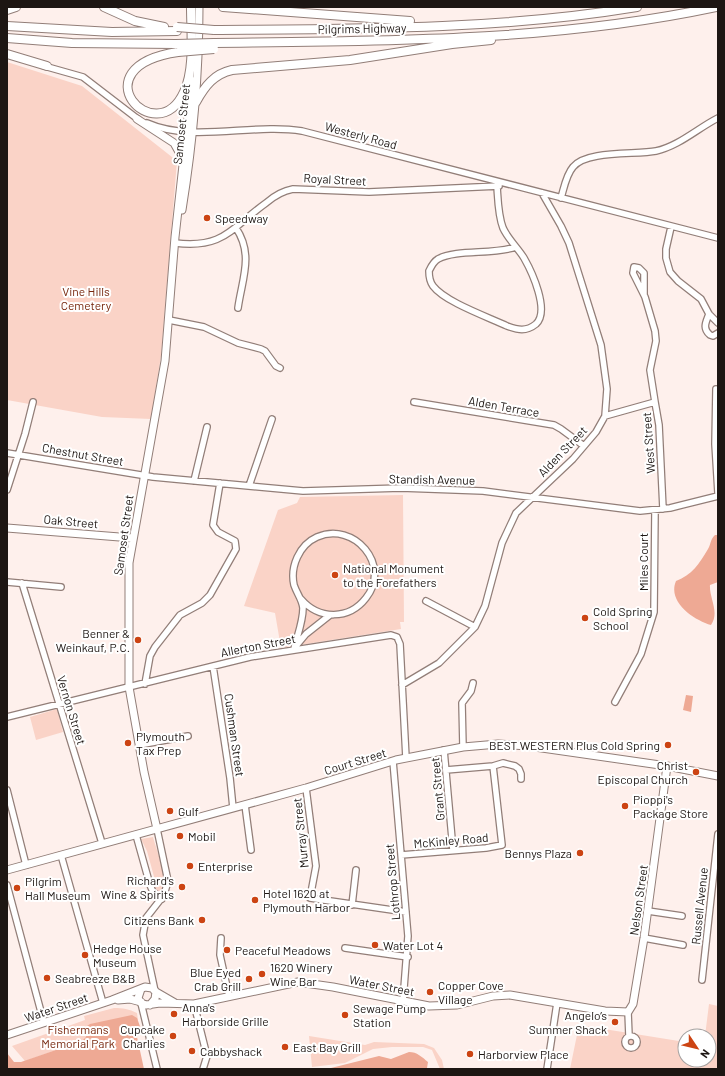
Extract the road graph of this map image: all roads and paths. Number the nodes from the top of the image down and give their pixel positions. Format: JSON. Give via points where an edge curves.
{"nodes":[{"id":1,"x":16,"y":7,"type":"edge"},
{"id":2,"x":104,"y":7,"type":"edge"},
{"id":3,"x":191,"y":7,"type":"edge"},
{"id":4,"x":199,"y":7,"type":"edge"},
{"id":5,"x":223,"y":7,"type":"edge"},
{"id":6,"x":637,"y":7,"type":"edge"},
{"id":7,"x":716,"y":7,"type":"edge"},
{"id":8,"x":7,"y":10,"type":"edge"},
{"id":9,"x":452,"y":24,"type":"junction"},
{"id":10,"x":7,"y":26,"type":"edge"},
{"id":11,"x":177,"y":29,"type":"junction"},
{"id":12,"x":509,"y":34,"type":"junction"},
{"id":13,"x":7,"y":38,"type":"edge"},
{"id":14,"x":177,"y":48,"type":"junction"},
{"id":15,"x":7,"y":55,"type":"edge"},
{"id":16,"x":190,"y":65,"type":"junction"},
{"id":17,"x":47,"y":66,"type":"joint"},
{"id":18,"x":196,"y":102,"type":"junction"},
{"id":19,"x":718,"y":118,"type":"edge"},
{"id":20,"x":137,"y":119,"type":"junction"},
{"id":21,"x":190,"y":132,"type":"junction"},
{"id":22,"x":183,"y":160,"type":"junction"},
{"id":23,"x":497,"y":186,"type":"junction"},
{"id":24,"x":511,"y":186,"type":"junction"},
{"id":25,"x":542,"y":193,"type":"junction"},
{"id":26,"x":561,"y":198,"type":"junction"},
{"id":27,"x":671,"y":227,"type":"junction"},
{"id":28,"x":236,"y":228,"type":"junction"},
{"id":29,"x":718,"y":238,"type":"edge"},
{"id":30,"x":175,"y":243,"type":"junction"},
{"id":31,"x":516,"y":247,"type":"junction"},
{"id":32,"x":644,"y":294,"type":"dead end"},
{"id":33,"x":238,"y":308,"type":"dead end"},
{"id":34,"x":709,"y":314,"type":"junction"},
{"id":35,"x":169,"y":320,"type":"junction"},
{"id":36,"x":718,"y":323,"type":"edge"},
{"id":37,"x":718,"y":333,"type":"edge"},
{"id":38,"x":280,"y":368,"type":"dead end"},
{"id":39,"x":716,"y":389,"type":"dead end"},
{"id":40,"x":32,"y":402,"type":"dead end"},
{"id":41,"x":414,"y":402,"type":"dead end"},
{"id":42,"x":655,"y":402,"type":"junction"},
{"id":43,"x":605,"y":416,"type":"junction"},
{"id":44,"x":272,"y":419,"type":"dead end"},
{"id":45,"x":717,"y":420,"type":"edge"},
{"id":46,"x":207,"y":427,"type":"dead end"},
{"id":47,"x":584,"y":446,"type":"junction"},
{"id":48,"x":7,"y":453,"type":"edge"},
{"id":49,"x":18,"y":454,"type":"junction"},
{"id":50,"x":144,"y":476,"type":"junction"},
{"id":51,"x":194,"y":481,"type":"junction"},
{"id":52,"x":220,"y":483,"type":"junction"},
{"id":53,"x":249,"y":486,"type":"junction"},
{"id":54,"x":7,"y":490,"type":"edge"},
{"id":55,"x":718,"y":493,"type":"edge"},
{"id":56,"x":718,"y":496,"type":"edge"},
{"id":57,"x":531,"y":498,"type":"junction"},
{"id":58,"x":663,"y":509,"type":"junction"},
{"id":59,"x":654,"y":510,"type":"junction"},
{"id":60,"x":7,"y":528,"type":"edge"},
{"id":61,"x":132,"y":538,"type":"junction"},
{"id":62,"x":7,"y":582,"type":"edge"},
{"id":63,"x":22,"y":583,"type":"junction"},
{"id":64,"x":61,"y":587,"type":"dead end"},
{"id":65,"x":301,"y":599,"type":"junction"},
{"id":66,"x":426,"y":601,"type":"dead end"},
{"id":67,"x":330,"y":615,"type":"junction"},
{"id":68,"x":475,"y":627,"type":"junction"},
{"id":69,"x":294,"y":649,"type":"junction"},
{"id":70,"x":213,"y":666,"type":"junction"},
{"id":71,"x":473,"y":682,"type":"dead end"},
{"id":72,"x":145,"y":684,"type":"junction"},
{"id":73,"x":402,"y":685,"type":"junction"},
{"id":74,"x":129,"y":687,"type":"junction"},
{"id":75,"x":615,"y":702,"type":"dead end"},
{"id":76,"x":60,"y":703,"type":"junction"},
{"id":77,"x":7,"y":717,"type":"edge"},
{"id":78,"x":188,"y":736,"type":"dead end"},
{"id":79,"x":139,"y":745,"type":"junction"},
{"id":80,"x":463,"y":747,"type":"junction"},
{"id":81,"x":444,"y":750,"type":"junction"},
{"id":82,"x":406,"y":758,"type":"junction"},
{"id":83,"x":393,"y":761,"type":"junction"},
{"id":84,"x":493,"y":766,"type":"junction"},
{"id":85,"x":667,"y":766,"type":"junction"},
{"id":86,"x":446,"y":770,"type":"junction"},
{"id":87,"x":718,"y":776,"type":"edge"},
{"id":88,"x":521,"y":779,"type":"dead end"},
{"id":89,"x":306,"y":788,"type":"junction"},
{"id":90,"x":7,"y":790,"type":"edge"},
{"id":91,"x":245,"y":805,"type":"junction"},
{"id":92,"x":233,"y":808,"type":"junction"},
{"id":93,"x":156,"y":829,"type":"junction"},
{"id":94,"x":718,"y":834,"type":"edge"},
{"id":95,"x":136,"y":835,"type":"junction"},
{"id":96,"x":102,"y":843,"type":"junction"},
{"id":97,"x":251,"y":850,"type":"dead end"},
{"id":98,"x":453,"y":850,"type":"junction"},
{"id":99,"x":61,"y":855,"type":"junction"},
{"id":100,"x":401,"y":855,"type":"junction"},
{"id":101,"x":26,"y":865,"type":"junction"},
{"id":102,"x":7,"y":870,"type":"edge"},
{"id":103,"x":356,"y":870,"type":"dead end"},
{"id":104,"x":7,"y":885,"type":"edge"},
{"id":105,"x":162,"y":899,"type":"junction"},
{"id":106,"x":352,"y":905,"type":"junction"},
{"id":107,"x":648,"y":911,"type":"junction"},
{"id":108,"x":406,"y":912,"type":"junction"},
{"id":109,"x":682,"y":916,"type":"dead end"},
{"id":110,"x":221,"y":938,"type":"dead end"},
{"id":111,"x":644,"y":938,"type":"junction"},
{"id":112,"x":683,"y":945,"type":"dead end"},
{"id":113,"x":345,"y":948,"type":"dead end"},
{"id":114,"x":408,"y":957,"type":"junction"},
{"id":115,"x":150,"y":969,"type":"junction"},
{"id":116,"x":702,"y":980,"type":"dead end"},
{"id":117,"x":143,"y":988,"type":"junction"},
{"id":118,"x":155,"y":992,"type":"junction"},
{"id":119,"x":229,"y":996,"type":"junction"},
{"id":120,"x":112,"y":1000,"type":"junction"},
{"id":121,"x":403,"y":1001,"type":"junction"},
{"id":122,"x":103,"y":1003,"type":"junction"},
{"id":123,"x":141,"y":1003,"type":"junction"},
{"id":124,"x":557,"y":1003,"type":"junction"},
{"id":125,"x":179,"y":1004,"type":"junction"},
{"id":126,"x":194,"y":1004,"type":"junction"},
{"id":127,"x":150,"y":1005,"type":"junction"},
{"id":128,"x":628,"y":1012,"type":"junction"},
{"id":129,"x":44,"y":1023,"type":"junction"},
{"id":130,"x":7,"y":1035,"type":"edge"},
{"id":131,"x":629,"y":1036,"type":"dead end"},
{"id":132,"x":157,"y":1069,"type":"edge"},
{"id":133,"x":203,"y":1069,"type":"edge"},
{"id":134,"x":547,"y":1069,"type":"edge"}],
"edges":[{"from":1,"to":8,"type":"highway"},
{"from":2,"to":11,"type":"highway","via":[[135,21]]},
{"from":3,"to":16,"type":"highway","name":"Samoset Street"},
{"from":4,"to":18,"type":"main road","name":"Samoset Street"},
{"from":5,"to":9,"type":"highway"},
{"from":6,"to":9,"type":"highway","name":"Pilgrims Highway","via":[[528,20]]},
{"from":7,"to":12,"type":"highway","name":"Pilgrims Highway","via":[[620,23]]},
{"from":9,"to":11,"type":"highway","name":"Pilgrims Highway","bridge":true},
{"from":10,"to":11,"type":"highway","via":[[112,32]]},
{"from":12,"to":14,"type":"highway","name":"Pilgrims Highway","bridge":true,"via":[[251,43],[232,48]]},
{"from":12,"to":18,"type":"highway","via":[[487,41],[452,44],[356,60],[232,70],[212,80]]},
{"from":13,"to":14,"type":"highway"},
{"from":14,"to":16,"type":"highway","via":[[148,60],[132,72],[127,88],[130,99],[144,112],[156,114],[171,108],[181,99],[185,90]]},
{"from":15,"to":17,"type":"highway"},
{"from":16,"to":21,"type":"main road","name":"Samoset Street"},
{"from":17,"to":20,"type":"street","name":"Westerly Road","via":[[83,77]]},
{"from":18,"to":21,"type":"main road","name":"Samoset Street"},
{"from":19,"to":26,"type":"street","via":[[696,132],[656,151],[593,157],[579,162],[568,175]]},
{"from":20,"to":21,"type":"street","name":"Westerly Road","via":[[165,130]]},
{"from":20,"to":22,"type":"main road","via":[[174,143]]},
{"from":21,"to":22,"type":"main road","name":"Samoset Street"},
{"from":21,"to":24,"type":"street","name":"Westerly Road","via":[[268,128],[302,131]]},
{"from":21,"to":30,"type":"main road","name":"Samoset Street","via":[[189,167]]},
{"from":22,"to":30,"type":"main road","name":"Samoset Street"},
{"from":23,"to":24,"type":"street","name":"Royal Street"},
{"from":23,"to":28,"type":"street","name":"Royal Street","via":[[369,192],[293,189],[271,199]]},
{"from":23,"to":31,"type":"street","via":[[498,206],[504,228]]},
{"from":24,"to":25,"type":"street","name":"Westerly Road"},
{"from":25,"to":26,"type":"street","name":"Westerly Road"},
{"from":25,"to":43,"type":"street","name":"Alden Street","via":[[569,243],[601,345],[607,388]]},
{"from":26,"to":27,"type":"street","name":"Westerly Road"},
{"from":27,"to":29,"type":"street","name":"Westerly Road"},
{"from":27,"to":34,"type":"street","via":[[666,249],[670,272],[701,299]]},
{"from":28,"to":30,"type":"street","name":"Royal Street","via":[[223,238],[208,243]]},
{"from":28,"to":33,"type":"street","via":[[244,244],[246,256]]},
{"from":30,"to":35,"type":"main road","name":"Samoset Street"},
{"from":31,"to":31,"type":"street","via":[[530,269],[542,308],[538,321],[527,329],[508,326],[447,297],[430,281],[429,271],[437,259],[449,255],[504,251]]},
{"from":32,"to":42,"type":"street","via":[[655,331],[656,341],[650,370]]},
{"from":34,"to":36,"type":"street"},
{"from":34,"to":37,"type":"street","via":[[705,329],[713,336]]},
{"from":35,"to":38,"type":"street","via":[[208,328],[238,344],[261,349]]},
{"from":35,"to":50,"type":"main road","name":"Samoset Street"},
{"from":39,"to":45,"type":"street"},
{"from":40,"to":49,"type":"street"},
{"from":41,"to":47,"type":"street","name":"Alden Terrace","via":[[554,425]]},
{"from":42,"to":43,"type":"street","name":"West Street"},
{"from":42,"to":58,"type":"street","name":"West Street","via":[[659,425]]},
{"from":43,"to":47,"type":"street","name":"Alden Street"},
{"from":44,"to":53,"type":"street"},
{"from":45,"to":55,"type":"street"},
{"from":46,"to":51,"type":"street"},
{"from":47,"to":57,"type":"street","name":"Alden Street"},
{"from":48,"to":49,"type":"street","name":"Chestnut Street"},
{"from":49,"to":50,"type":"street","name":"Chestnut Street"},
{"from":49,"to":54,"type":"street"},
{"from":50,"to":51,"type":"street","name":"Standish Avenue"},
{"from":50,"to":61,"type":"main road","name":"Samoset Street"},
{"from":51,"to":52,"type":"street","name":"Standish Avenue"},
{"from":52,"to":53,"type":"street","name":"Standish Avenue"},
{"from":52,"to":72,"type":"street","via":[[213,525],[218,532],[235,541],[236,549],[210,595],[180,616],[155,647],[150,656]]},
{"from":53,"to":57,"type":"street","name":"Standish Avenue","via":[[303,491],[446,489]]},
{"from":56,"to":58,"type":"street","name":"Standish Avenue"},
{"from":57,"to":59,"type":"street","name":"Standish Avenue","via":[[621,509]]},
{"from":57,"to":68,"type":"street","name":"Alden Street","via":[[516,513],[502,542],[485,606]]},
{"from":58,"to":59,"type":"street","name":"Standish Avenue"},
{"from":59,"to":75,"type":"street","name":"Miles Court","via":[[654,612],[641,654]]},
{"from":60,"to":61,"type":"main road","name":"Oak Street"},
{"from":61,"to":74,"type":"main road","name":"Samoset Street","via":[[128,574]]},
{"from":62,"to":63,"type":"street"},
{"from":63,"to":64,"type":"street"},
{"from":63,"to":76,"type":"street","name":"Vernon Street","via":[[30,615]]},
{"from":65,"to":67,"type":"street","via":[[313,610]]},
{"from":65,"to":67,"type":"street","via":[[295,586],[293,569],[304,547],[310,541],[325,535],[350,536],[369,554],[374,567],[372,590],[357,606],[344,613]]},
{"from":65,"to":69,"type":"street","via":[[302,621]]},
{"from":66,"to":68,"type":"street"},
{"from":67,"to":69,"type":"street","via":[[306,634]]},
{"from":68,"to":73,"type":"street","name":"Alden Street","via":[[439,663]]},
{"from":69,"to":70,"type":"street","name":"Allerton Street"},
{"from":69,"to":73,"type":"street","name":"Allerton Street","via":[[384,635],[395,636],[400,644]]},
{"from":70,"to":72,"type":"street","name":"Allerton Street"},
{"from":70,"to":92,"type":"street","name":"Cushman Street"},
{"from":71,"to":80,"type":"street","via":[[471,691],[462,703]]},
{"from":72,"to":74,"type":"street","name":"Allerton Street"},
{"from":73,"to":82,"type":"street","name":"Allerton Street"},
{"from":74,"to":76,"type":"street","name":"Allerton Street"},
{"from":74,"to":79,"type":"main road","name":"Samoset Street"},
{"from":76,"to":77,"type":"street","name":"Allerton Street"},
{"from":76,"to":96,"type":"street","name":"Vernon Street"},
{"from":78,"to":79,"type":"street"},
{"from":79,"to":93,"type":"main road","name":"Samoset Street"},
{"from":80,"to":81,"type":"main road","name":"Court Street"},
{"from":80,"to":85,"type":"main road","name":"Court Street","via":[[510,744]]},
{"from":81,"to":82,"type":"main road","name":"Court Street"},
{"from":81,"to":86,"type":"street","name":"Grant Street"},
{"from":82,"to":83,"type":"main road","name":"Court Street"},
{"from":83,"to":89,"type":"main road","name":"Court Street"},
{"from":83,"to":100,"type":"street","name":"Lothrop Street"},
{"from":84,"to":86,"type":"street"},
{"from":84,"to":88,"type":"street","via":[[503,763],[515,766],[521,774]]},
{"from":84,"to":98,"type":"street","name":"McKinley Road","via":[[502,846]]},
{"from":85,"to":87,"type":"main road","name":"Court Street"},
{"from":85,"to":107,"type":"main road","name":"Nelson Street"},
{"from":86,"to":98,"type":"street","name":"Grant Street"},
{"from":89,"to":91,"type":"main road","name":"Court Street"},
{"from":89,"to":106,"type":"street","name":"Murray Street","via":[[316,866],[310,898]]},
{"from":90,"to":101,"type":"street"},
{"from":91,"to":92,"type":"main road","name":"Court Street"},
{"from":91,"to":97,"type":"street"},
{"from":92,"to":93,"type":"main road","name":"Court Street"},
{"from":93,"to":95,"type":"main road","name":"Court Street"},
{"from":93,"to":105,"type":"street","via":[[168,875]]},
{"from":94,"to":116,"type":"street","name":"Russell Avenue"},
{"from":95,"to":96,"type":"main road","name":"Court Street"},
{"from":95,"to":105,"type":"street","via":[[150,885],[153,892]]},
{"from":96,"to":99,"type":"main road","name":"Court Street"},
{"from":98,"to":100,"type":"street","name":"McKinley Road"},
{"from":99,"to":101,"type":"main road","name":"Court Street"},
{"from":99,"to":122,"type":"street"},
{"from":100,"to":108,"type":"street","name":"Lothrop Street"},
{"from":101,"to":102,"type":"main road","name":"Court Street"},
{"from":103,"to":106,"type":"street"},
{"from":104,"to":129,"type":"street"},
{"from":105,"to":115,"type":"street","via":[[146,918],[143,931]]},
{"from":106,"to":108,"type":"street","name":"Murray Street"},
{"from":107,"to":109,"type":"street"},
{"from":107,"to":111,"type":"main road","name":"Nelson Street"},
{"from":108,"to":114,"type":"street","name":"Lothrop Street"},
{"from":110,"to":119,"type":"street","via":[[220,955]]},
{"from":111,"to":112,"type":"street"},
{"from":111,"to":128,"type":"main road","name":"Nelson Street","via":[[633,1004]]},
{"from":113,"to":114,"type":"street"},
{"from":114,"to":121,"type":"street","name":"Lothrop Street"},
{"from":115,"to":117,"type":"street","via":[[149,982]]},
{"from":115,"to":118,"type":"street"},
{"from":117,"to":118,"type":"main road","via":[[152,988]]},
{"from":117,"to":120,"type":"main road","name":"Water Street"},
{"from":117,"to":123,"type":"main road","via":[[138,996]]},
{"from":118,"to":125,"type":"main road","name":"Water Street"},
{"from":118,"to":127,"type":"main road","via":[[156,999]]},
{"from":119,"to":121,"type":"main road","name":"Water Street","via":[[298,982]]},
{"from":119,"to":126,"type":"main road","name":"Water Street"},
{"from":120,"to":122,"type":"main road","name":"Water Street"},
{"from":120,"to":123,"type":"main road","name":"Water Street","via":[[130,999]]},
{"from":121,"to":124,"type":"main road","name":"Water Street","via":[[446,1006],[510,995]]},
{"from":122,"to":129,"type":"main road","name":"Water Street"},
{"from":123,"to":127,"type":"main road"},
{"from":123,"to":132,"type":"street"},
{"from":124,"to":128,"type":"main road","name":"Water Street"},
{"from":124,"to":134,"type":"street"},
{"from":125,"to":126,"type":"main road","name":"Water Street"},
{"from":125,"to":127,"type":"main road","name":"Water Street"},
{"from":126,"to":133,"type":"street","via":[[207,1056]]},
{"from":128,"to":131,"type":"street","name":"Nelson Street"},
{"from":129,"to":130,"type":"main road","name":"Water Street"}]}
